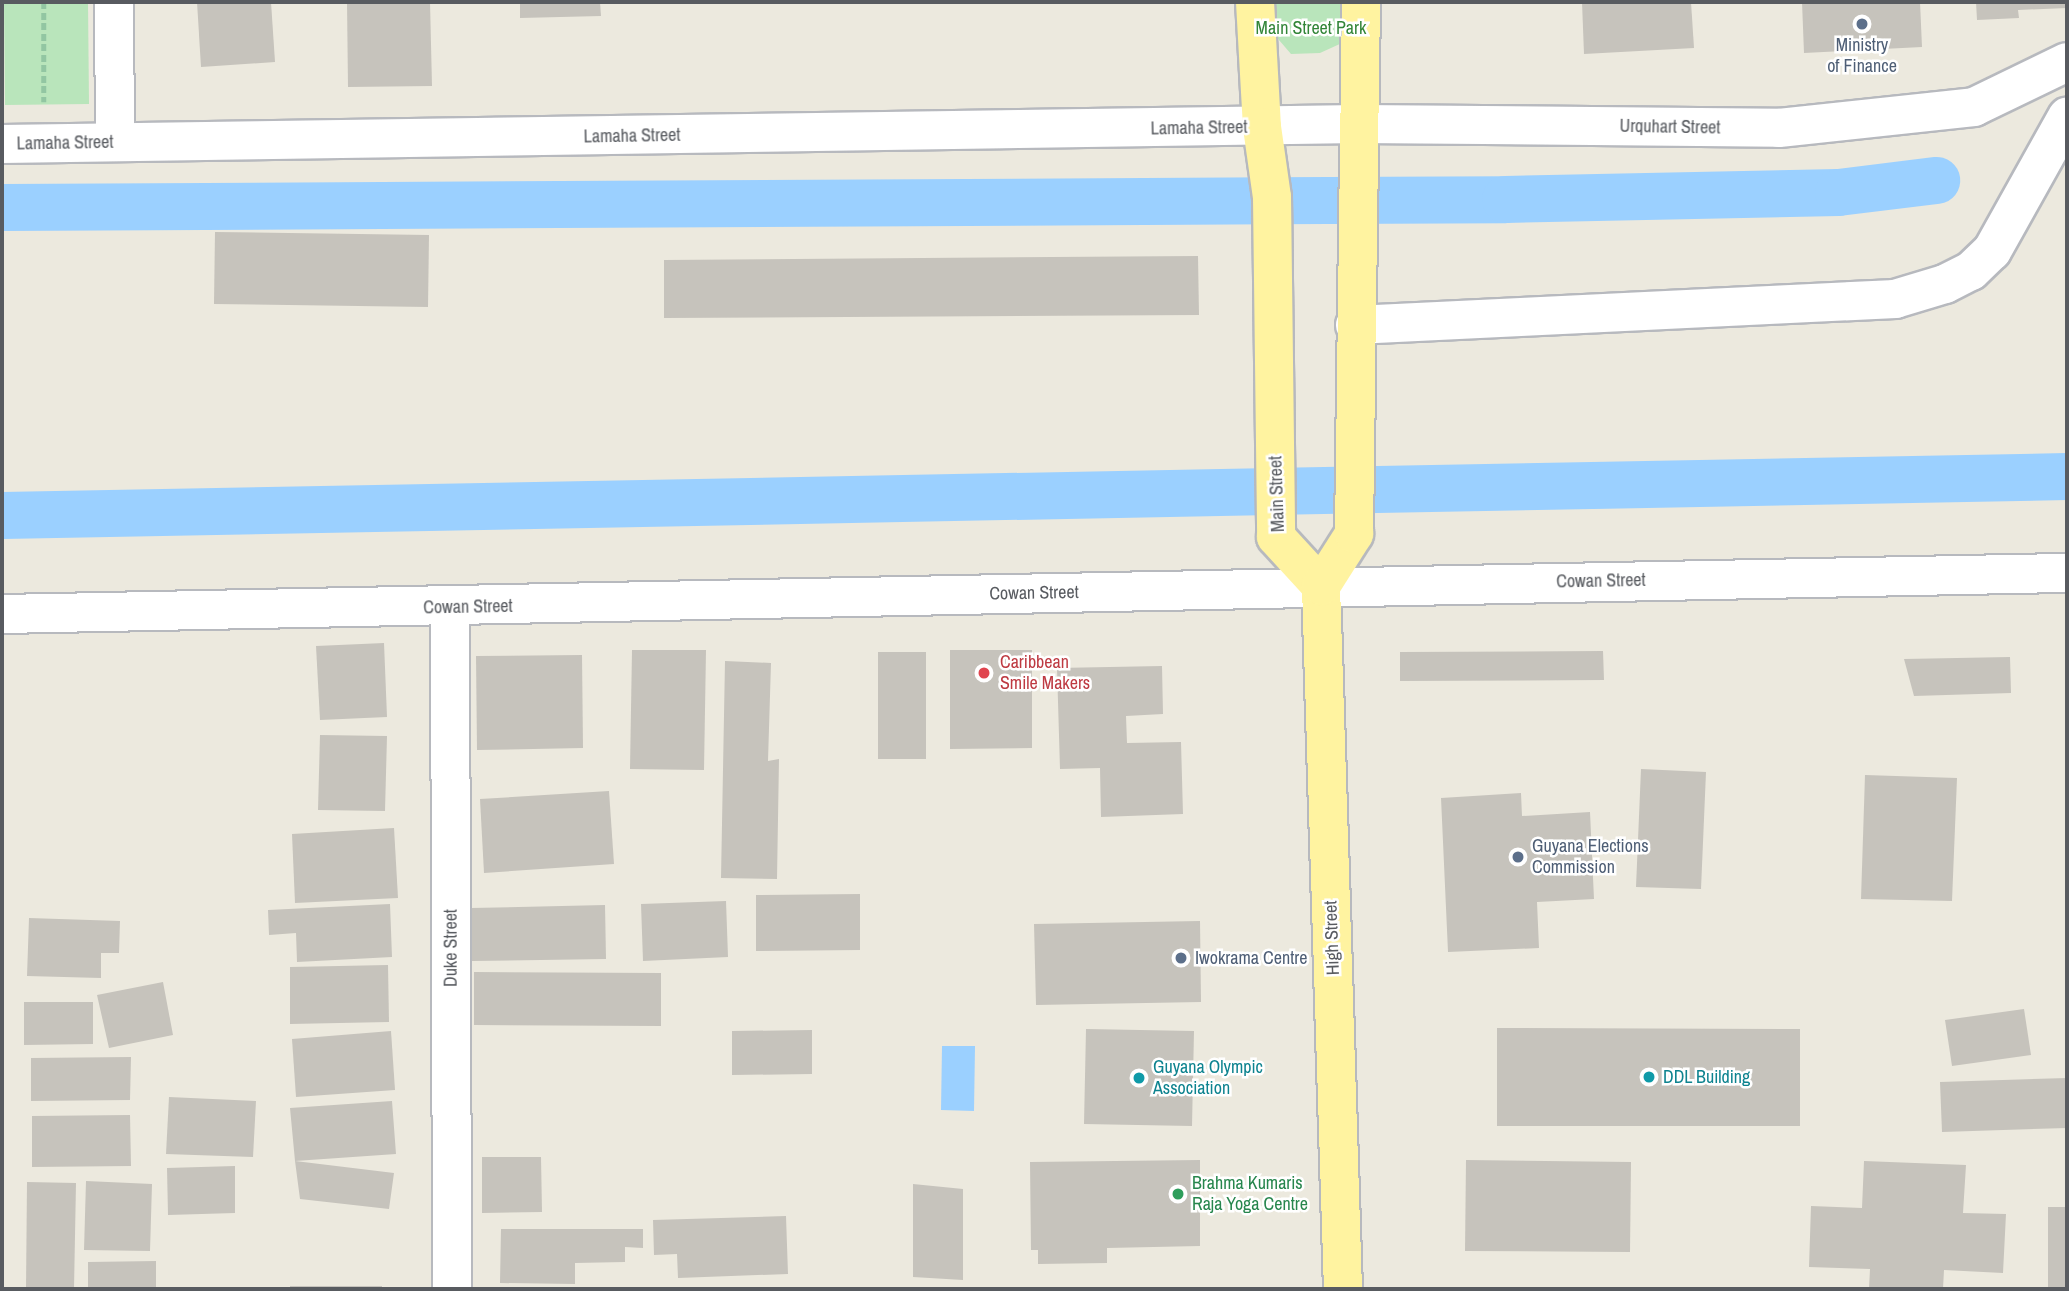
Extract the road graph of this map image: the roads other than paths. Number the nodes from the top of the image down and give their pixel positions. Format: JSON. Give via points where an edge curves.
{"nodes":[{"id":1,"x":114,"y":2,"type":"edge"},
{"id":2,"x":1255,"y":2,"type":"edge"},
{"id":3,"x":1361,"y":2,"type":"edge"},
{"id":4,"x":2067,"y":62,"type":"edge"},
{"id":5,"x":2067,"y":117,"type":"edge"},
{"id":6,"x":1359,"y":124,"type":"junction"},
{"id":7,"x":1262,"y":127,"type":"junction"},
{"id":8,"x":115,"y":142,"type":"junction"},
{"id":9,"x":2,"y":144,"type":"edge"},
{"id":10,"x":1355,"y":325,"type":"junction"},
{"id":11,"x":2067,"y":573,"type":"edge"},
{"id":12,"x":1321,"y":586,"type":"junction"},
{"id":13,"x":450,"y":607,"type":"junction"},
{"id":14,"x":2,"y":614,"type":"edge"},
{"id":15,"x":452,"y":1289,"type":"edge"},
{"id":16,"x":1343,"y":1289,"type":"edge"}],
"edges":[{"from":1,"to":8,"type":"street"},
{"from":2,"to":7,"type":"main road","name":"Main Street"},
{"from":3,"to":6,"type":"main road"},
{"from":4,"to":6,"type":"street","name":"Urquhart Street","via":[[1974,107],[1779,128]]},
{"from":5,"to":10,"type":"street","via":[[1992,251],[1971,271],[1945,284],[1895,299]]},
{"from":6,"to":7,"type":"street","name":"Urquhart Street"},
{"from":6,"to":10,"type":"main road"},
{"from":7,"to":8,"type":"street","name":"Lamaha Street"},
{"from":7,"to":12,"type":"main road","name":"Main Street","via":[[1272,197],[1276,537]]},
{"from":8,"to":9,"type":"street","name":"Lamaha Street"},
{"from":10,"to":12,"type":"main road","via":[[1354,534]]},
{"from":11,"to":12,"type":"street","name":"Cowan Street"},
{"from":12,"to":13,"type":"street","name":"Cowan Street"},
{"from":12,"to":16,"type":"main road","name":"High Street"},
{"from":13,"to":14,"type":"street","name":"Cowan Street"},
{"from":13,"to":15,"type":"street","name":"Duke Street"}]}
